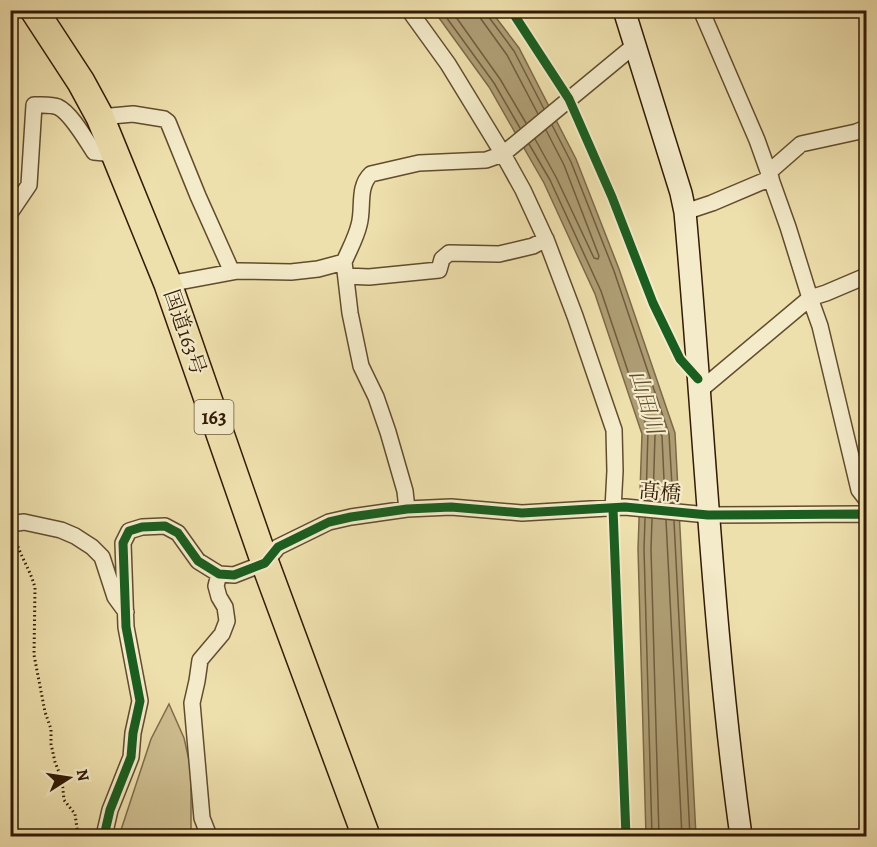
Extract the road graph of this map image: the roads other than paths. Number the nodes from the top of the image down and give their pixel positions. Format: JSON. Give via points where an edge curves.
{"nodes":[{"id":1,"x":34,"y":10,"type":"edge"},
{"id":2,"x":409,"y":10,"type":"edge"},
{"id":3,"x":624,"y":10,"type":"edge"},
{"id":4,"x":701,"y":10,"type":"edge"},
{"id":5,"x":635,"y":45,"type":"junction"},
{"id":6,"x":100,"y":117,"type":"junction"},
{"id":7,"x":867,"y":128,"type":"edge"},
{"id":8,"x":507,"y":150,"type":"junction"},
{"id":9,"x":115,"y":154,"type":"junction"},
{"id":10,"x":770,"y":175,"type":"junction"},
{"id":11,"x":685,"y":212,"type":"junction"},
{"id":12,"x":10,"y":213,"type":"edge"},
{"id":13,"x":546,"y":239,"type":"junction"},
{"id":14,"x":345,"y":269,"type":"junction"},
{"id":15,"x":232,"y":272,"type":"junction"},
{"id":16,"x":867,"y":276,"type":"edge"},
{"id":17,"x":168,"y":284,"type":"junction"},
{"id":18,"x":810,"y":298,"type":"junction"},
{"id":19,"x":699,"y":391,"type":"junction"},
{"id":20,"x":867,"y":499,"type":"edge"},
{"id":21,"x":619,"y":508,"type":"junction"},
{"id":22,"x":407,"y":509,"type":"junction"},
{"id":23,"x":700,"y":514,"type":"junction"},
{"id":24,"x":867,"y":516,"type":"edge"},
{"id":25,"x":10,"y":524,"type":"edge"},
{"id":26,"x":266,"y":563,"type":"junction"},
{"id":27,"x":219,"y":574,"type":"junction"},
{"id":28,"x":126,"y":612,"type":"junction"},
{"id":29,"x":104,"y":837,"type":"edge"},
{"id":30,"x":209,"y":837,"type":"edge"},
{"id":31,"x":366,"y":837,"type":"edge"},
{"id":32,"x":741,"y":837,"type":"edge"}],
"edges":[{"from":1,"to":6,"type":"highway","name":"国道163号","number":"163"},
{"from":2,"to":8,"type":"street"},
{"from":3,"to":5,"type":"street"},
{"from":4,"to":10,"type":"street"},
{"from":5,"to":8,"type":"street"},
{"from":5,"to":11,"type":"street"},
{"from":6,"to":9,"type":"highway","name":"国道163号","number":"163"},
{"from":6,"to":15,"type":"street","via":[[133,114],[168,122]]},
{"from":7,"to":10,"type":"street","via":[[801,144]]},
{"from":8,"to":13,"type":"street"},
{"from":8,"to":14,"type":"street","via":[[486,160],[419,163],[371,174],[362,188],[359,227]]},
{"from":9,"to":12,"type":"street","via":[[94,152],[60,108],[34,105],[29,185]]},
{"from":9,"to":17,"type":"highway","name":"国道163号","number":"163"},
{"from":10,"to":11,"type":"street"},
{"from":10,"to":18,"type":"street"},
{"from":11,"to":19,"type":"street"},
{"from":13,"to":14,"type":"street","via":[[499,254],[449,253],[438,270],[369,277]]},
{"from":13,"to":21,"type":"street","via":[[614,430]]},
{"from":14,"to":15,"type":"street"},
{"from":14,"to":22,"type":"street","via":[[362,366],[388,432]]},
{"from":15,"to":17,"type":"street"},
{"from":16,"to":18,"type":"street"},
{"from":17,"to":26,"type":"highway","name":"国道163号","number":"163"},
{"from":18,"to":19,"type":"street"},
{"from":18,"to":20,"type":"street","via":[[859,490]]},
{"from":19,"to":23,"type":"street"},
{"from":21,"to":22,"type":"street","name":"髙橋","via":[[522,513],[451,507]]},
{"from":21,"to":23,"type":"street","name":"髙橋"},
{"from":22,"to":26,"type":"street","name":"髙橋","via":[[328,522],[278,547]]},
{"from":23,"to":24,"type":"street","name":"髙橋"},
{"from":23,"to":32,"type":"street"},
{"from":25,"to":28,"type":"street","via":[[24,522],[61,530],[92,547],[102,557],[115,597]]},
{"from":26,"to":27,"type":"street","via":[[234,575]]},
{"from":26,"to":31,"type":"highway","name":"国道163号","number":"163"},
{"from":27,"to":28,"type":"street","via":[[198,561],[172,529],[154,526],[129,531],[123,543]]},
{"from":27,"to":30,"type":"street","via":[[216,586],[227,621],[222,634],[200,660],[192,703],[202,818]]},
{"from":28,"to":29,"type":"street","via":[[140,701],[131,757]]}]}
